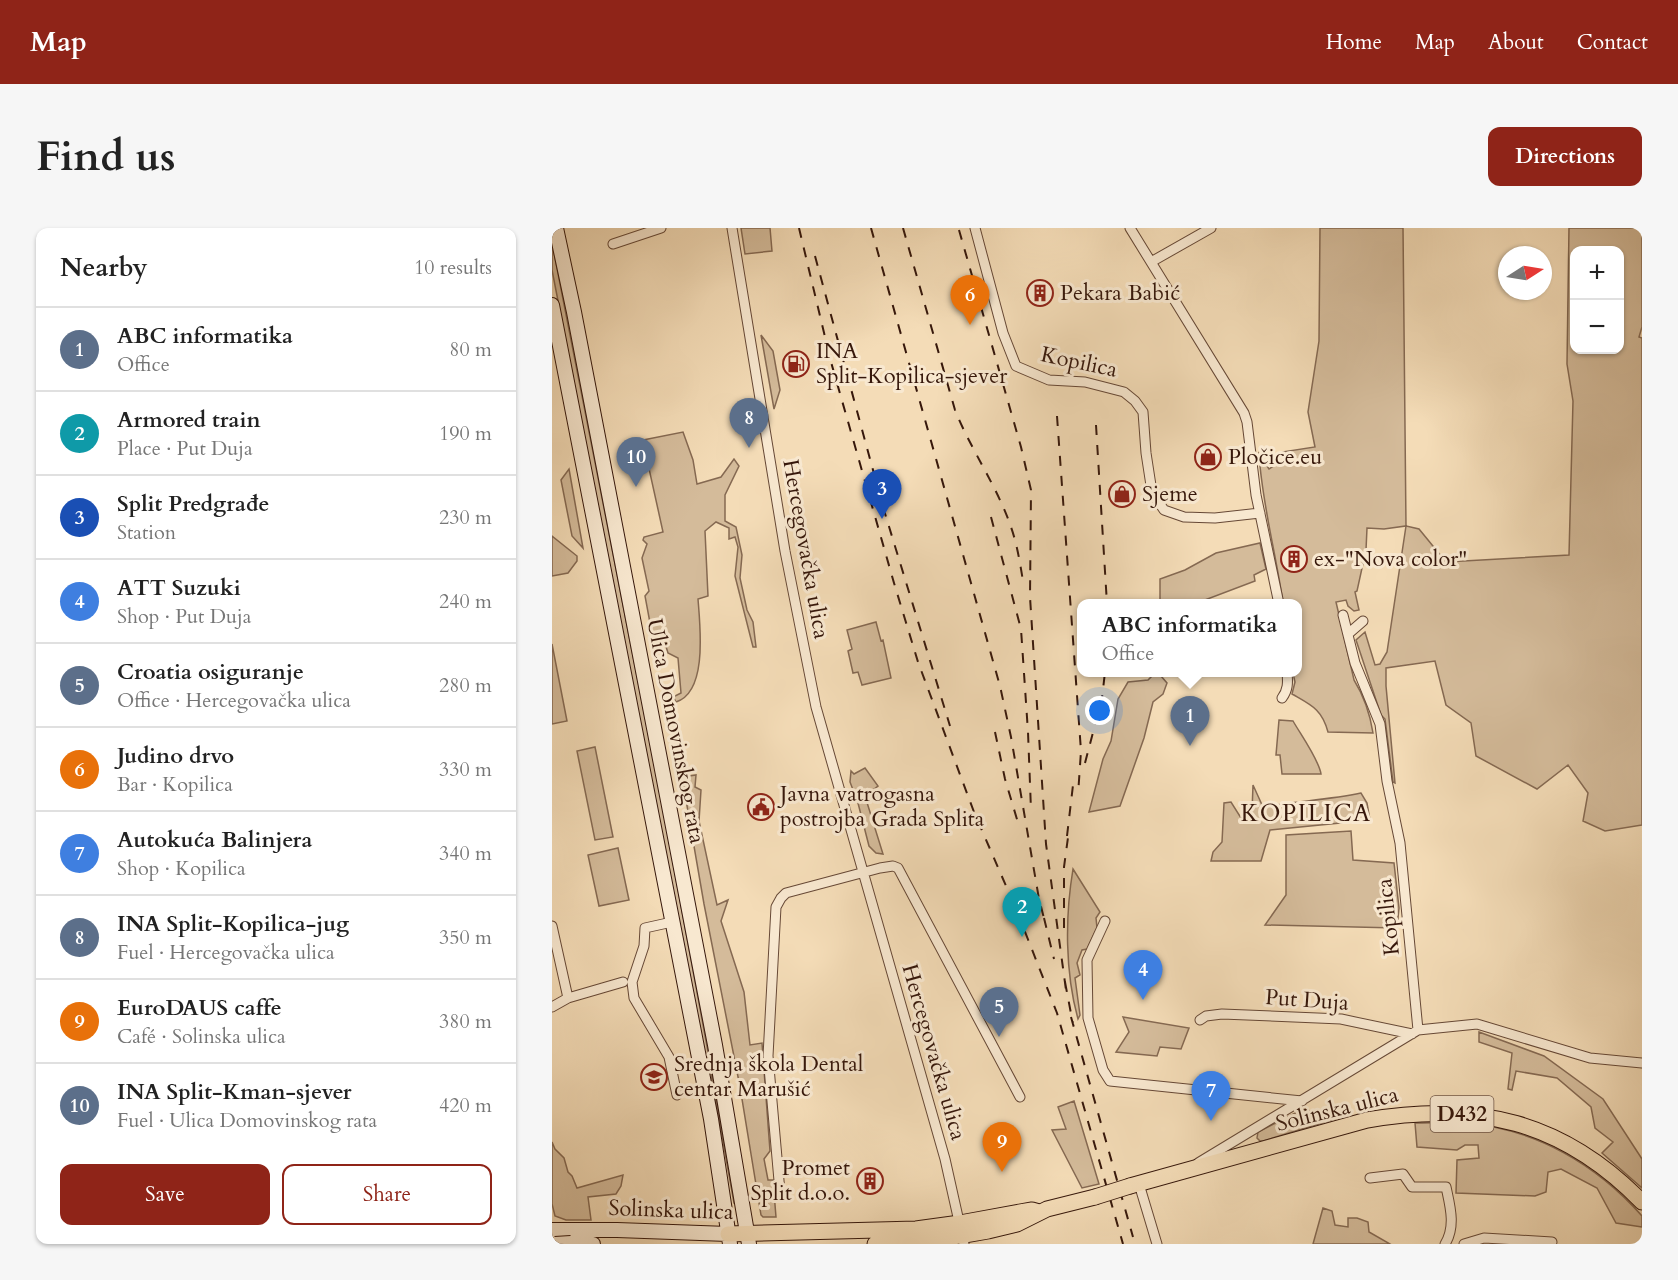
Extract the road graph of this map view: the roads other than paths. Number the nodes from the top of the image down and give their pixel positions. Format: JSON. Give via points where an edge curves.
{"nodes":[{"id":1,"x":556,"y":228,"type":"edge"},
{"id":2,"x":661,"y":228,"type":"edge"},
{"id":3,"x":732,"y":228,"type":"edge"},
{"id":4,"x":975,"y":228,"type":"edge"},
{"id":5,"x":1130,"y":228,"type":"edge"},
{"id":6,"x":1211,"y":228,"type":"edge"},
{"id":7,"x":613,"y":244,"type":"dead end"},
{"id":8,"x":1151,"y":262,"type":"junction"},
{"id":9,"x":552,"y":304,"type":"edge"},
{"id":10,"x":1260,"y":513,"type":"junction"},
{"id":11,"x":1278,"y":599,"type":"edge"},
{"id":12,"x":1343,"y":615,"type":"dead end"},
{"id":13,"x":1364,"y":621,"type":"dead end"},
{"id":14,"x":1348,"y":634,"type":"junction"},
{"id":15,"x":1287,"y":677,"type":"edge"},
{"id":16,"x":1282,"y":698,"type":"dead end"},
{"id":17,"x":864,"y":872,"type":"junction"},
{"id":18,"x":1105,"y":921,"type":"dead end"},
{"id":19,"x":672,"y":922,"type":"junction"},
{"id":20,"x":552,"y":926,"type":"edge"},
{"id":21,"x":623,"y":982,"type":"dead end"},
{"id":22,"x":568,"y":998,"type":"junction"},
{"id":23,"x":552,"y":1007,"type":"edge"},
{"id":24,"x":1200,"y":1020,"type":"dead end"},
{"id":25,"x":1415,"y":1032,"type":"junction"},
{"id":26,"x":1642,"y":1063,"type":"edge"},
{"id":27,"x":677,"y":1095,"type":"dead end"},
{"id":28,"x":1020,"y":1097,"type":"dead end"},
{"id":29,"x":1302,"y":1101,"type":"junction"},
{"id":30,"x":1253,"y":1130,"type":"junction"},
{"id":31,"x":1261,"y":1150,"type":"junction"},
{"id":32,"x":1180,"y":1173,"type":"junction"},
{"id":33,"x":1370,"y":1178,"type":"dead end"},
{"id":34,"x":1135,"y":1185,"type":"junction"},
{"id":35,"x":780,"y":1192,"type":"dead end"},
{"id":36,"x":1642,"y":1202,"type":"edge"},
{"id":37,"x":552,"y":1231,"type":"edge"},
{"id":38,"x":963,"y":1235,"type":"edge"},
{"id":39,"x":569,"y":1237,"type":"edge"},
{"id":40,"x":729,"y":1239,"type":"edge"},
{"id":41,"x":748,"y":1239,"type":"edge"},
{"id":42,"x":1512,"y":1242,"type":"edge"},
{"id":43,"x":1552,"y":1242,"type":"dead end"},
{"id":44,"x":555,"y":1244,"type":"edge"},
{"id":45,"x":593,"y":1244,"type":"edge"},
{"id":46,"x":875,"y":1244,"type":"edge"},
{"id":47,"x":1157,"y":1244,"type":"edge"},
{"id":48,"x":1445,"y":1244,"type":"edge"},
{"id":49,"x":1464,"y":1244,"type":"edge"}],
"edges":[{"from":1,"to":41,"type":"main road","name":"Ulica Domovinskog rata","via":[[671,813]]},
{"from":2,"to":7,"type":"street"},
{"from":3,"to":17,"type":"street","name":"Hercegovačka ulica","via":[[785,550],[816,707]]},
{"from":4,"to":10,"type":"street","name":"Kopilica","via":[[1016,366],[1049,380],[1085,382],[1124,392],[1135,401],[1143,412],[1152,492],[1164,510],[1184,517],[1215,518]]},
{"from":5,"to":8,"type":"street"},
{"from":6,"to":8,"type":"street"},
{"from":8,"to":10,"type":"street","via":[[1244,413]]},
{"from":9,"to":19,"type":"main road","name":"Ulica Domovinskog rata"},
{"from":10,"to":11,"type":"street"},
{"from":12,"to":14,"type":"street","name":"Kopilica"},
{"from":13,"to":14,"type":"street"},
{"from":14,"to":25,"type":"street","name":"Kopilica","via":[[1355,663],[1380,723],[1400,843]]},
{"from":15,"to":16,"type":"street"},
{"from":17,"to":28,"type":"street","name":"Hercegovačka ulica","via":[[898,868]]},
{"from":17,"to":35,"type":"street","name":"Hercegovačka ulica","via":[[786,893],[777,903],[768,1056]]},
{"from":17,"to":38,"type":"street","name":"Hercegovačka ulica"},
{"from":18,"to":29,"type":"street","via":[[1087,960],[1088,1018],[1110,1081]]},
{"from":19,"to":27,"type":"street","via":[[645,928],[644,946],[632,982],[633,998],[669,1058]]},
{"from":19,"to":40,"type":"main road","name":"Ulica Domovinskog rata","via":[[711,1119]]},
{"from":20,"to":22,"type":"street"},
{"from":21,"to":22,"type":"street"},
{"from":22,"to":23,"type":"street"},
{"from":24,"to":25,"type":"street","name":"Put Duja","via":[[1222,1014],[1341,1019]]},
{"from":25,"to":26,"type":"street","via":[[1476,1024],[1590,1058]]},
{"from":25,"to":29,"type":"street"},
{"from":29,"to":30,"type":"street"},
{"from":30,"to":31,"type":"street","via":[[1250,1141]]},
{"from":30,"to":32,"type":"street"},
{"from":31,"to":32,"type":"main road","name":"Solinska ulica","number":"D432"},
{"from":31,"to":36,"type":"main road","name":"Solinska ulica","number":"D432","via":[[1367,1120],[1433,1112],[1466,1114],[1518,1124],[1562,1140],[1609,1170]]},
{"from":32,"to":34,"type":"main road","name":"Solinska ulica","number":"D432"},
{"from":33,"to":48,"type":"street","via":[[1403,1174],[1412,1187],[1446,1187],[1452,1217]]},
{"from":34,"to":38,"type":"main road","name":"Solinska ulica","number":"D432","bridge":true,"via":[[1039,1212],[1017,1224]]},
{"from":34,"to":47,"type":"street"},
{"from":37,"to":39,"type":"main road","name":"Solinska ulica"},
{"from":37,"to":44,"type":"street"},
{"from":38,"to":41,"type":"main road","name":"Solinska ulica","number":"D432","via":[[915,1229],[866,1229]]},
{"from":38,"to":46,"type":"main road","name":"Solinska ulica","number":"D432"},
{"from":39,"to":40,"type":"main road","name":"Solinska ulica"},
{"from":39,"to":44,"type":"main road","name":"Solinska ulica","bridge":true},
{"from":39,"to":45,"type":"main road","name":"Solinska ulica"},
{"from":40,"to":41,"type":"main road","name":"Solinska ulica","number":"D432"},
{"from":42,"to":43,"type":"street"},
{"from":42,"to":49,"type":"street","via":[[1484,1238]]}]}
